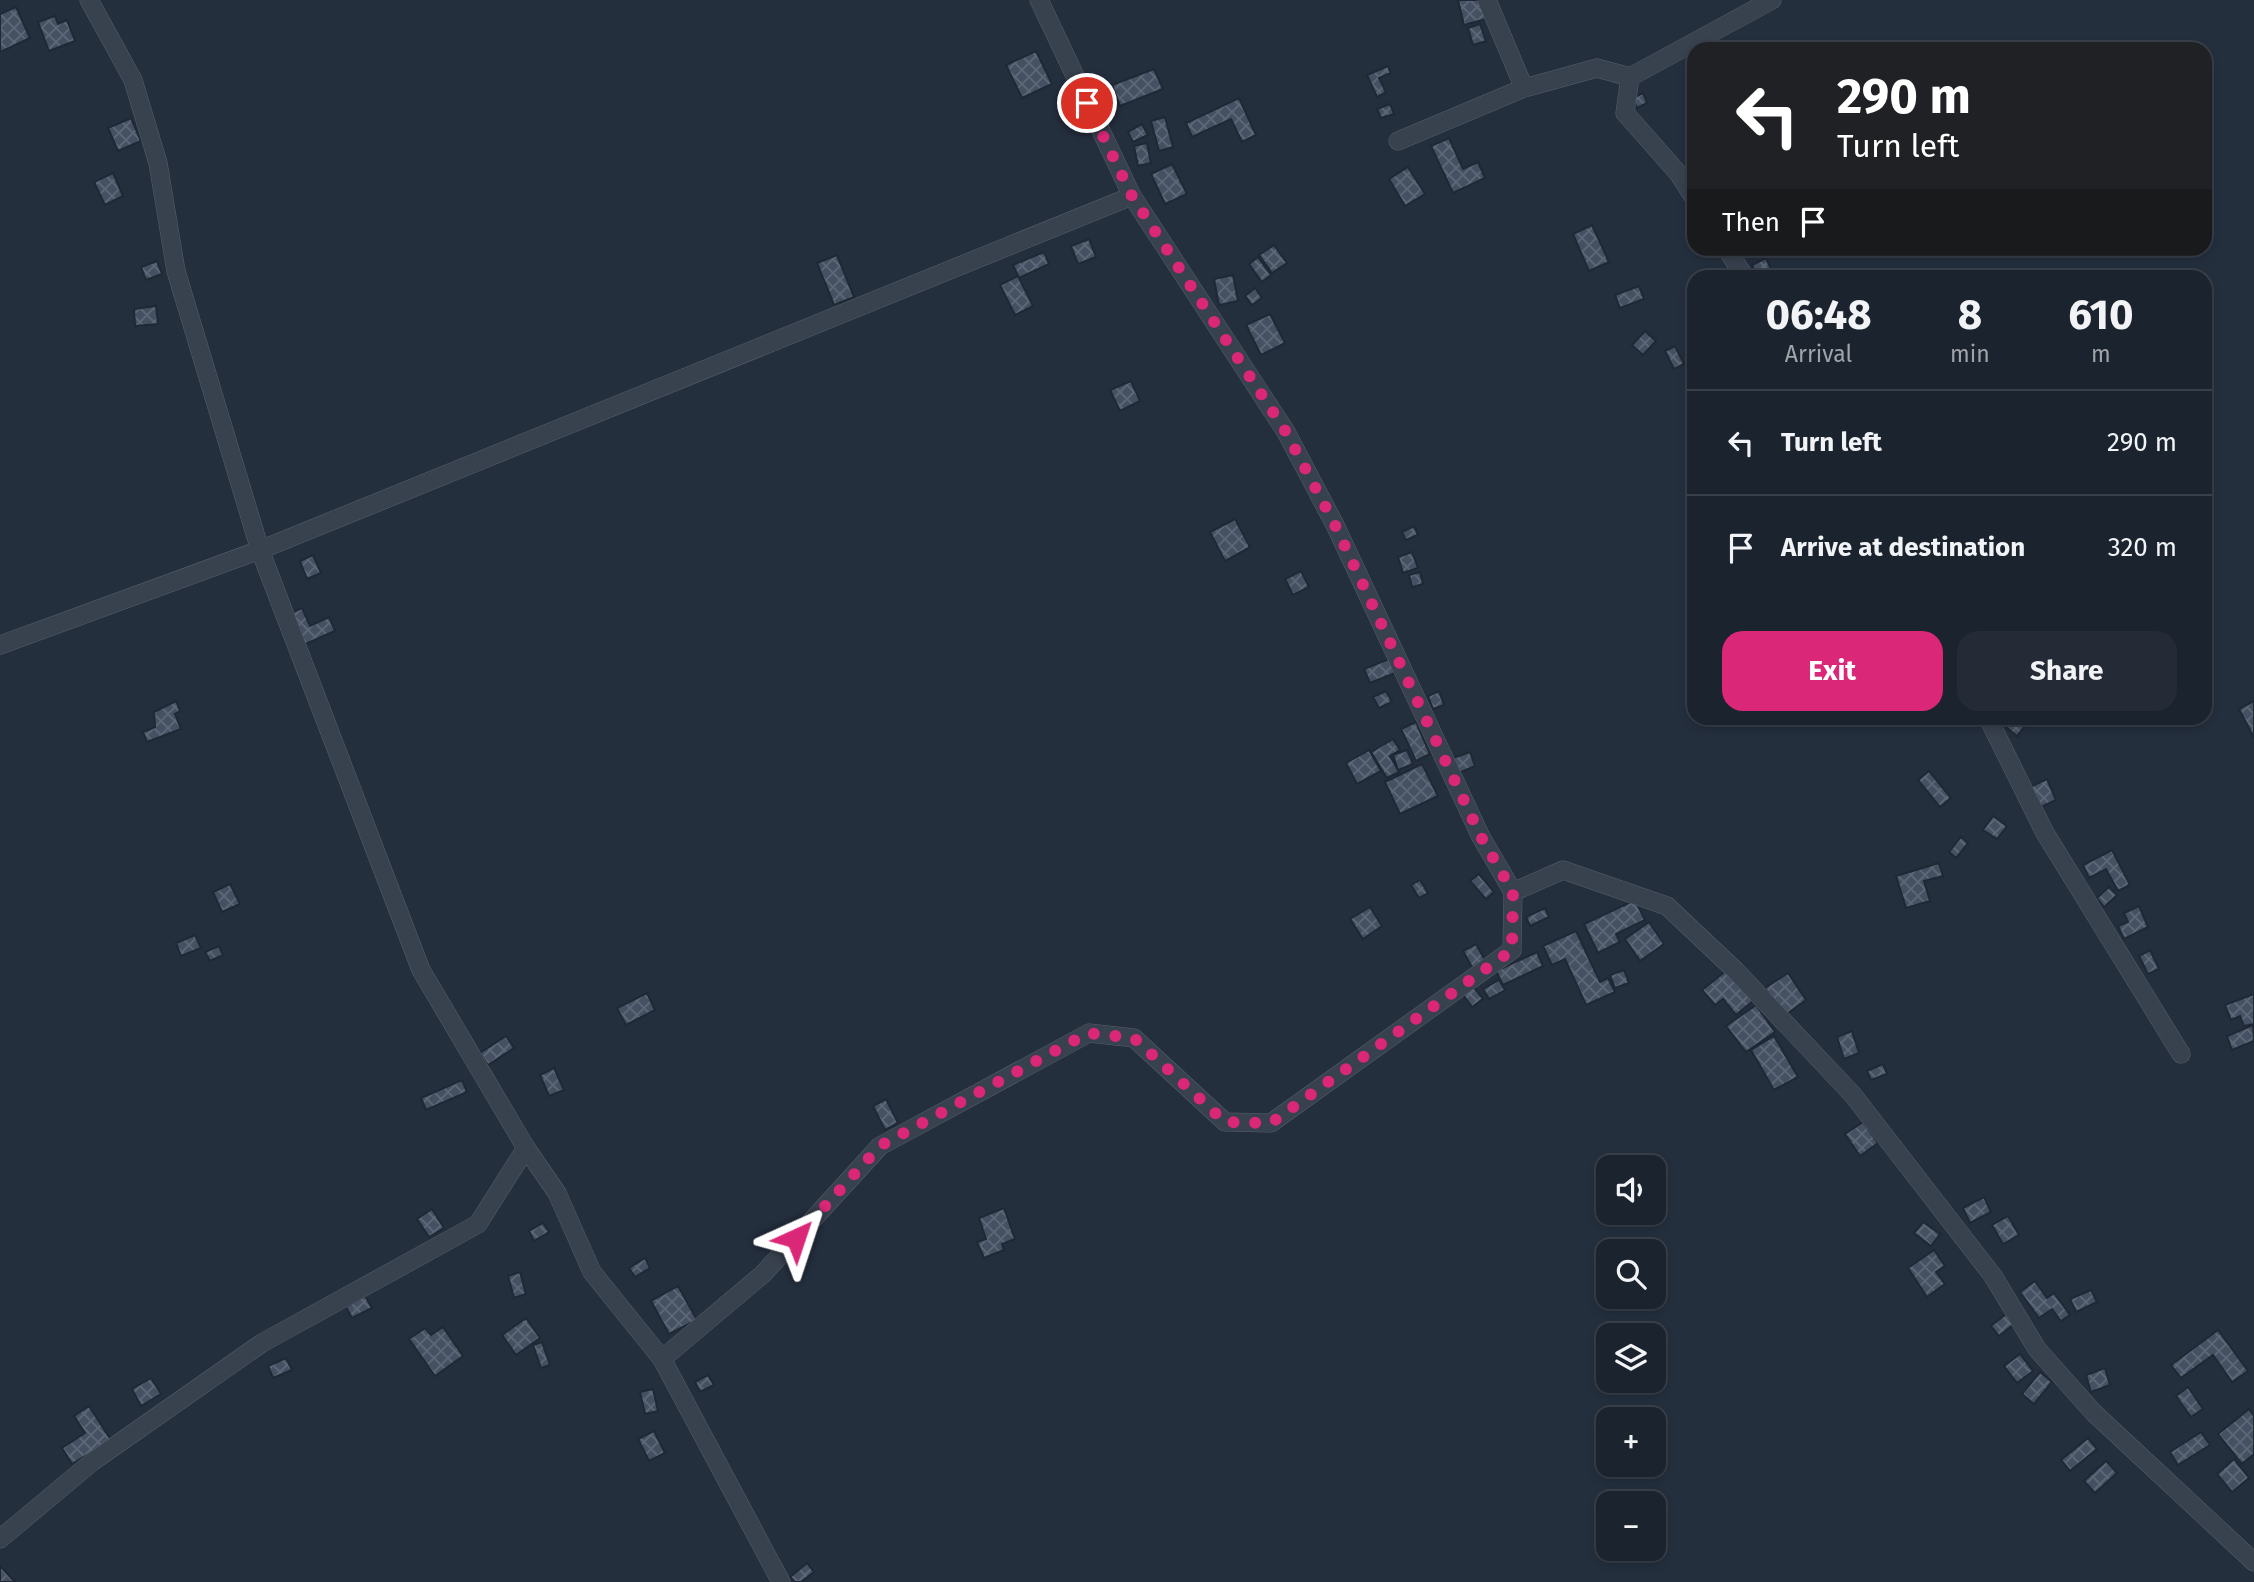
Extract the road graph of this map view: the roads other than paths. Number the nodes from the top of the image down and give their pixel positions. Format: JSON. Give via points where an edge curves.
{"nodes":[{"id":1,"x":89,"y":0,"type":"edge"},
{"id":2,"x":1039,"y":0,"type":"edge"},
{"id":3,"x":1487,"y":0,"type":"edge"},
{"id":4,"x":1772,"y":0,"type":"edge"},
{"id":5,"x":1695,"y":42,"type":"edge"},
{"id":6,"x":1687,"y":46,"type":"edge"},
{"id":7,"x":1630,"y":77,"type":"junction"},
{"id":8,"x":1524,"y":88,"type":"junction"},
{"id":9,"x":1398,"y":141,"type":"dead end"},
{"id":10,"x":1687,"y":187,"type":"edge"},
{"id":11,"x":1132,"y":196,"type":"junction"},
{"id":12,"x":260,"y":550,"type":"junction"},
{"id":13,"x":0,"y":645,"type":"edge"},
{"id":14,"x":1991,"y":725,"type":"edge"},
{"id":15,"x":1513,"y":892,"type":"junction"},
{"id":16,"x":2181,"y":1054,"type":"dead end"},
{"id":17,"x":526,"y":1148,"type":"junction"},
{"id":18,"x":662,"y":1359,"type":"junction"},
{"id":19,"x":0,"y":1539,"type":"edge"},
{"id":20,"x":2254,"y":1562,"type":"edge"},
{"id":21,"x":781,"y":1582,"type":"edge"}],
"edges":[{"from":1,"to":12,"type":"street","via":[[133,80],[158,163],[176,271]]},
{"from":2,"to":11,"type":"street"},
{"from":3,"to":8,"type":"street"},
{"from":4,"to":5,"type":"street"},
{"from":6,"to":7,"type":"street"},
{"from":7,"to":8,"type":"street","via":[[1597,68]]},
{"from":7,"to":10,"type":"street","via":[[1625,113]]},
{"from":8,"to":9,"type":"street"},
{"from":11,"to":12,"type":"street"},
{"from":11,"to":15,"type":"street","via":[[1286,432],[1335,525],[1481,837]]},
{"from":12,"to":13,"type":"street"},
{"from":12,"to":17,"type":"street","via":[[421,970]]},
{"from":14,"to":16,"type":"street","via":[[2045,834]]},
{"from":15,"to":18,"type":"street","via":[[1512,950],[1271,1123],[1225,1122],[1134,1038],[1088,1033],[880,1146],[763,1274]]},
{"from":15,"to":20,"type":"street","via":[[1563,870],[1667,906],[1736,971],[1853,1096],[1993,1276],[2037,1349],[2094,1413]]},
{"from":17,"to":18,"type":"street","via":[[557,1193],[592,1272]]},
{"from":17,"to":19,"type":"street","via":[[478,1224],[262,1343],[92,1462]]},
{"from":18,"to":21,"type":"street"}]}
